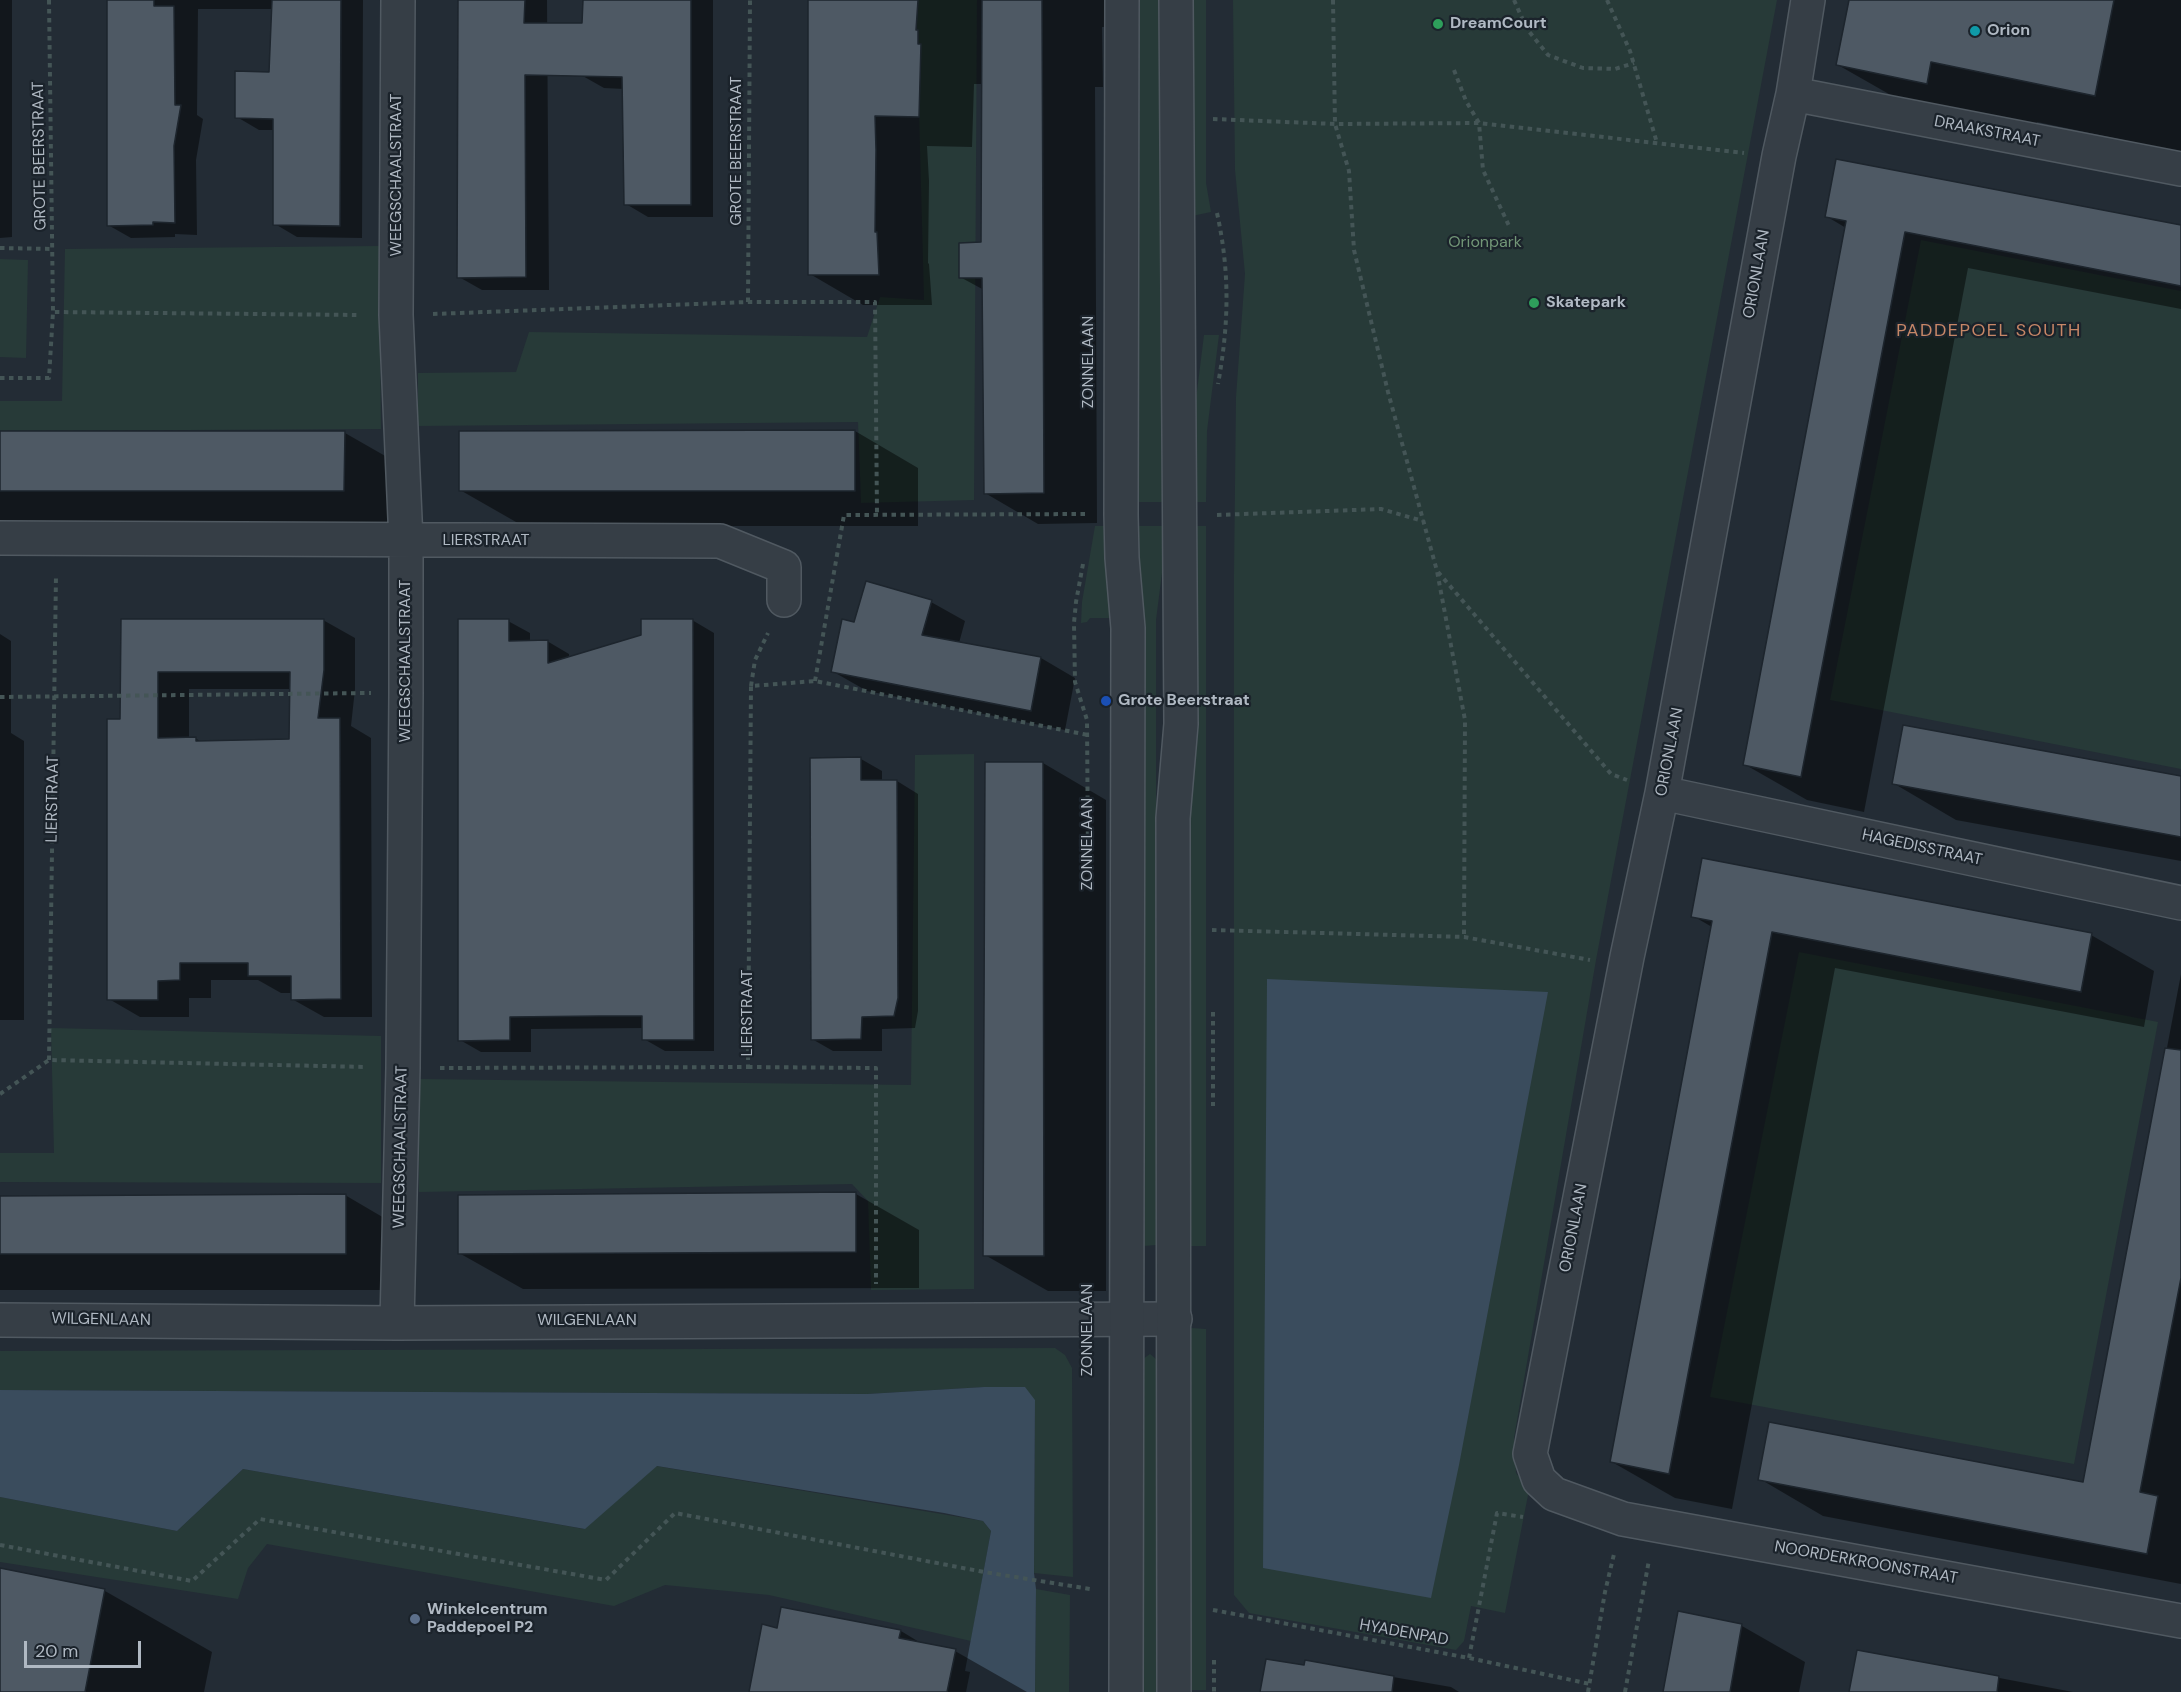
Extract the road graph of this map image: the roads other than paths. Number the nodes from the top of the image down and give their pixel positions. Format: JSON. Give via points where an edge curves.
{"nodes":[{"id":1,"x":398,"y":0,"type":"edge"},
{"id":2,"x":1122,"y":0,"type":"edge"},
{"id":3,"x":1176,"y":0,"type":"edge"},
{"id":4,"x":1808,"y":0,"type":"edge"},
{"id":5,"x":1793,"y":94,"type":"junction"},
{"id":6,"x":2181,"y":169,"type":"edge"},
{"id":7,"x":0,"y":538,"type":"edge"},
{"id":8,"x":406,"y":541,"type":"junction"},
{"id":9,"x":784,"y":600,"type":"road end"},
{"id":10,"x":1662,"y":793,"type":"junction"},
{"id":11,"x":2181,"y":903,"type":"edge"},
{"id":12,"x":1174,"y":1318,"type":"junction"},
{"id":13,"x":1127,"y":1319,"type":"junction"},
{"id":14,"x":0,"y":1320,"type":"edge"},
{"id":15,"x":397,"y":1323,"type":"junction"},
{"id":16,"x":1554,"y":1494,"type":"joint"},
{"id":17,"x":2181,"y":1621,"type":"edge"},
{"id":18,"x":1126,"y":1692,"type":"edge"},
{"id":19,"x":1174,"y":1692,"type":"edge"}],
"edges":[{"from":1,"to":8,"type":"street","name":"WEEGSCHAALSTRAAT","via":[[396,315]]},
{"from":2,"to":13,"type":"street","name":"ZONNELAAN","via":[[1121,515],[1128,628]]},
{"from":3,"to":12,"type":"street","via":[[1181,724],[1173,818]]},
{"from":4,"to":5,"type":"street","name":"ORIONLAAN"},
{"from":5,"to":6,"type":"street","name":"DRAAKSTRAAT"},
{"from":5,"to":10,"type":"street","name":"ORIONLAAN"},
{"from":7,"to":8,"type":"street","name":"LIERSTRAAT"},
{"from":8,"to":9,"type":"street","name":"LIERSTRAAT","via":[[720,542],[784,567]]},
{"from":8,"to":15,"type":"street","name":"WEEGSCHAALSTRAAT","via":[[403,1068]]},
{"from":10,"to":11,"type":"street","name":"HAGEDISSTRAAT"},
{"from":10,"to":16,"type":"street","name":"ORIONLAAN","via":[[1530,1454],[1539,1480]]},
{"from":12,"to":13,"type":"street","name":"WILGENLAAN"},
{"from":12,"to":19,"type":"street"},
{"from":13,"to":15,"type":"street","name":"WILGENLAAN"},
{"from":13,"to":18,"type":"street","name":"ZONNELAAN"},
{"from":14,"to":15,"type":"street","name":"WILGENLAAN"},
{"from":16,"to":17,"type":"street","name":"NOORDERKROONSTRAAT","via":[[1623,1519]]}]}
